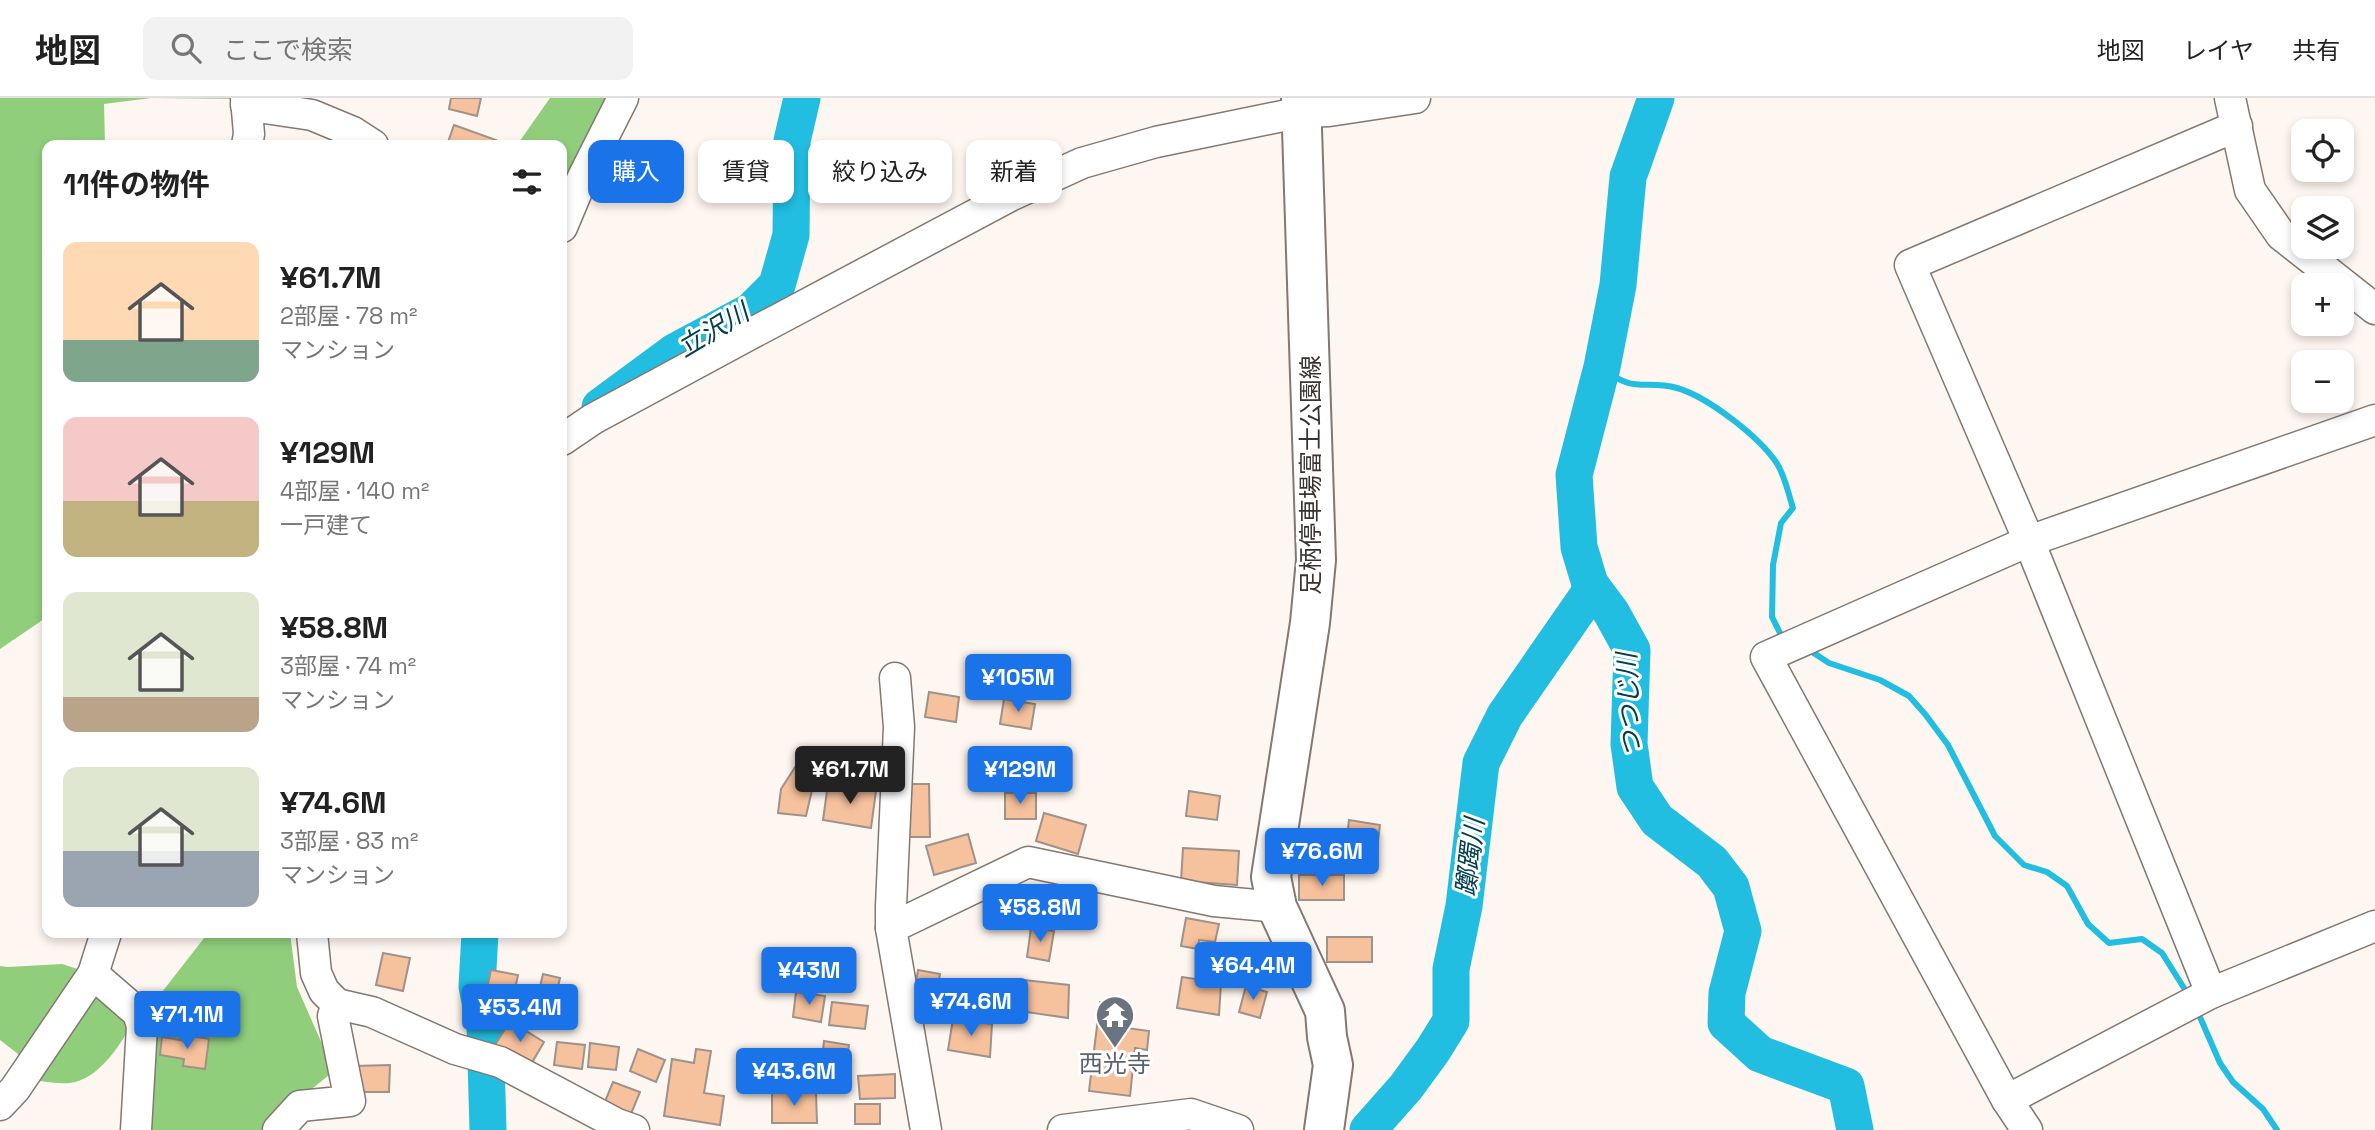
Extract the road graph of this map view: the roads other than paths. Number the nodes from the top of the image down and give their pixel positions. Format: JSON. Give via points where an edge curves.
{"nodes":[{"id":1,"x":623,"y":98,"type":"edge"},
{"id":2,"x":1415,"y":98,"type":"edge"},
{"id":3,"x":246,"y":101,"type":"edge"},
{"id":4,"x":1302,"y":105,"type":"edge"},
{"id":5,"x":2233,"y":112,"type":"edge"},
{"id":6,"x":247,"y":140,"type":"edge"},
{"id":7,"x":365,"y":140,"type":"edge"},
{"id":8,"x":567,"y":215,"type":"edge"},
{"id":9,"x":2375,"y":309,"type":"edge"},
{"id":10,"x":2375,"y":420,"type":"edge"},
{"id":11,"x":567,"y":437,"type":"edge"},
{"id":12,"x":2029,"y":541,"type":"junction"},
{"id":13,"x":895,"y":678,"type":"dead end"},
{"id":14,"x":1277,"y":907,"type":"junction"},
{"id":15,"x":2375,"y":926,"type":"edge"},
{"id":16,"x":891,"y":928,"type":"junction"},
{"id":17,"x":104,"y":938,"type":"edge"},
{"id":18,"x":312,"y":938,"type":"edge"},
{"id":19,"x":93,"y":974,"type":"junction"},
{"id":20,"x":2211,"y":993,"type":"junction"},
{"id":21,"x":337,"y":1004,"type":"junction"},
{"id":22,"x":2007,"y":1100,"type":"junction"},
{"id":23,"x":0,"y":1105,"type":"edge"},
{"id":24,"x":136,"y":1130,"type":"edge"},
{"id":25,"x":278,"y":1130,"type":"edge"},
{"id":26,"x":634,"y":1130,"type":"edge"},
{"id":27,"x":926,"y":1130,"type":"edge"},
{"id":28,"x":1063,"y":1130,"type":"edge"},
{"id":29,"x":1238,"y":1130,"type":"edge"},
{"id":30,"x":1324,"y":1130,"type":"edge"},
{"id":31,"x":2027,"y":1130,"type":"edge"}],
"edges":[{"from":1,"to":8,"type":"street"},
{"from":2,"to":4,"type":"street","via":[[1329,111]]},
{"from":3,"to":6,"type":"street"},
{"from":3,"to":7,"type":"street","via":[[312,115]]},
{"from":4,"to":11,"type":"street","via":[[1082,163],[1012,195]]},
{"from":4,"to":14,"type":"main road","name":"足柄停車場富士公園線","via":[[1317,560],[1271,877]]},
{"from":5,"to":9,"type":"street","via":[[2250,190],[2281,235]]},
{"from":5,"to":12,"type":"street","via":[[1910,265]]},
{"from":10,"to":12,"type":"street"},
{"from":12,"to":20,"type":"street"},
{"from":12,"to":22,"type":"street","via":[[1766,657]]},
{"from":13,"to":16,"type":"street","via":[[899,727]]},
{"from":14,"to":16,"type":"street","via":[[1213,901],[1028,862]]},
{"from":14,"to":30,"type":"main road","name":"足柄停車場富士公園線","via":[[1325,1011],[1333,1065]]},
{"from":15,"to":20,"type":"street"},
{"from":16,"to":27,"type":"street"},
{"from":17,"to":19,"type":"street"},
{"from":18,"to":21,"type":"street","via":[[316,973]]},
{"from":19,"to":23,"type":"street"},
{"from":19,"to":24,"type":"street","via":[[138,1013],[142,1026]]},
{"from":20,"to":22,"type":"street"},
{"from":21,"to":25,"type":"street","via":[[333,1016],[350,1101],[300,1106]]},
{"from":21,"to":26,"type":"street","via":[[372,1012],[455,1049],[500,1062]]},
{"from":22,"to":31,"type":"street"},
{"from":28,"to":29,"type":"street","via":[[1191,1114]]}]}
